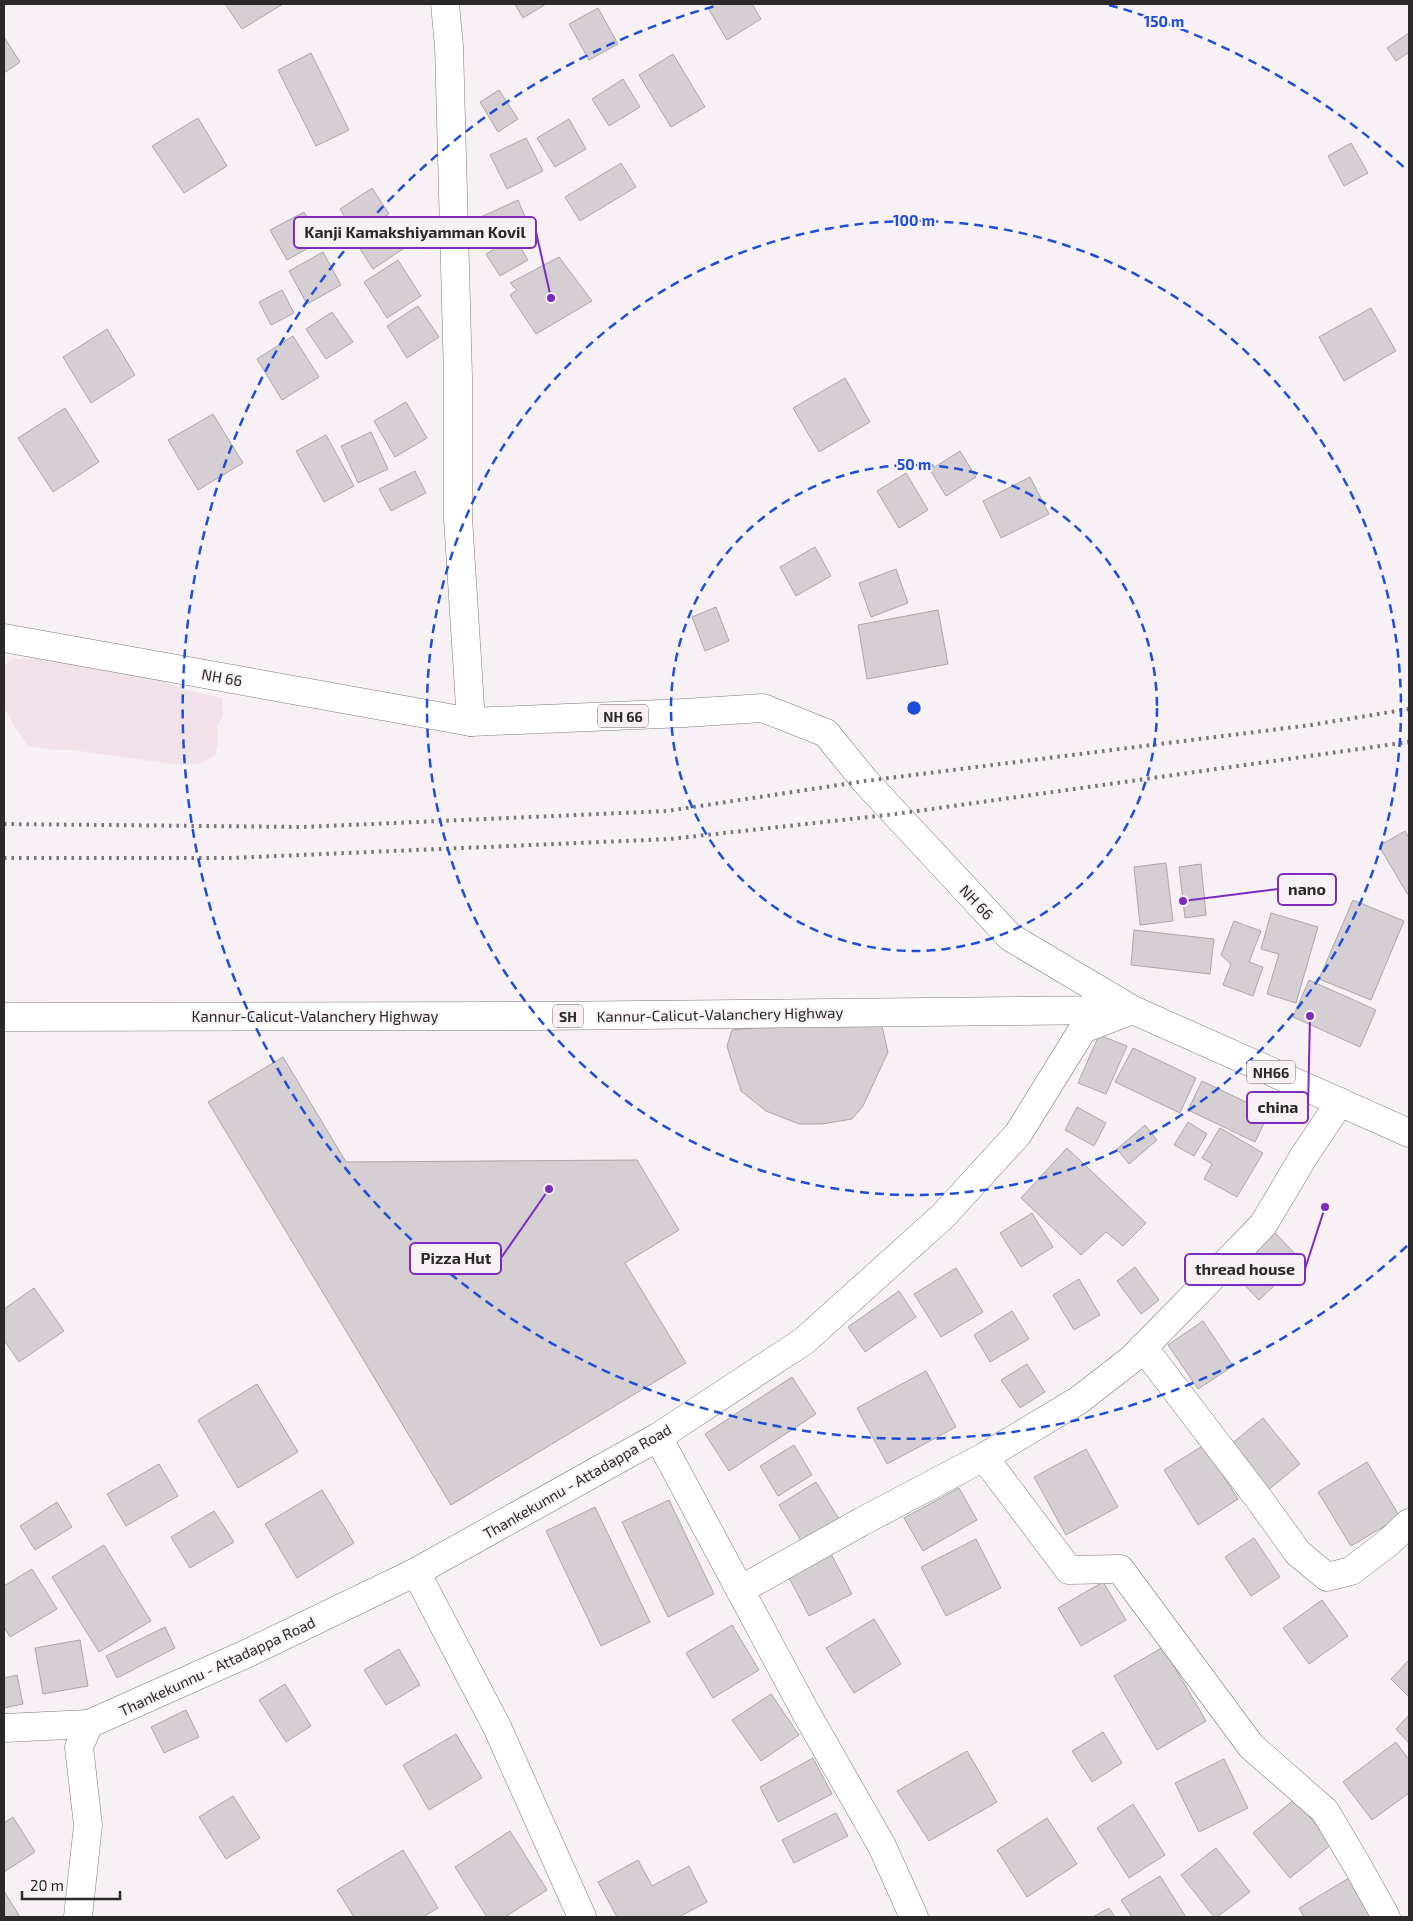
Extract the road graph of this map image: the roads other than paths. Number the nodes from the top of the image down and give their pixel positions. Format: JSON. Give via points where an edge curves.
{"nodes":[{"id":1,"x":445,"y":4,"type":"edge"},
{"id":2,"x":4,"y":638,"type":"edge"},
{"id":3,"x":471,"y":722,"type":"junction"},
{"id":4,"x":1133,"y":1010,"type":"junction"},
{"id":5,"x":4,"y":1017,"type":"edge"},
{"id":6,"x":1340,"y":1102,"type":"junction"},
{"id":7,"x":1409,"y":1133,"type":"edge"},
{"id":8,"x":1143,"y":1347,"type":"junction"},
{"id":9,"x":658,"y":1437,"type":"junction"},
{"id":10,"x":984,"y":1457,"type":"junction"},
{"id":11,"x":1409,"y":1523,"type":"edge"},
{"id":12,"x":416,"y":1572,"type":"junction"},
{"id":13,"x":740,"y":1590,"type":"junction"},
{"id":14,"x":89,"y":1724,"type":"junction"},
{"id":15,"x":4,"y":1728,"type":"edge"},
{"id":16,"x":78,"y":1917,"type":"edge"},
{"id":17,"x":582,"y":1917,"type":"edge"},
{"id":18,"x":914,"y":1917,"type":"edge"},
{"id":19,"x":1386,"y":1917,"type":"edge"}],
"edges":[{"from":1,"to":3,"type":"main road","via":[[458,377],[458,518]]},
{"from":2,"to":3,"type":"main road","name":"NH 66","number":"NH 66"},
{"from":3,"to":4,"type":"main road","name":"NH 66","number":"NH 66","via":[[763,708],[826,732],[865,781],[1010,937]]},
{"from":4,"to":5,"type":"main road","name":"Kannur-Calicut-Valanchery Highway","number":"SH"},
{"from":4,"to":6,"type":"main road","name":"Kannur-Calicut-Valanchery Highway","number":"NH66"},
{"from":4,"to":9,"type":"main road","name":"Thankekunnu - Attadappa Road","via":[[1083,1029],[1018,1134],[936,1223],[804,1341]]},
{"from":6,"to":7,"type":"main road","name":"Kannur-Calicut-Valanchery Highway","number":"NH66"},
{"from":6,"to":8,"type":"main road","via":[[1263,1225]]},
{"from":8,"to":10,"type":"main road","via":[[1079,1400]]},
{"from":8,"to":11,"type":"main road","via":[[1298,1553],[1326,1577],[1351,1571],[1390,1542]]},
{"from":9,"to":12,"type":"main road","name":"Thankekunnu - Attadappa Road"},
{"from":9,"to":13,"type":"main road"},
{"from":10,"to":13,"type":"main road"},
{"from":10,"to":19,"type":"main road","via":[[1069,1570],[1120,1569],[1251,1746],[1325,1811]]},
{"from":12,"to":14,"type":"main road","name":"Thankekunnu - Attadappa Road","via":[[248,1653]]},
{"from":12,"to":17,"type":"main road","via":[[497,1727]]},
{"from":13,"to":18,"type":"main road","via":[[882,1846]]},
{"from":14,"to":15,"type":"main road"},
{"from":14,"to":16,"type":"main road","via":[[79,1747],[88,1825]]}]}
